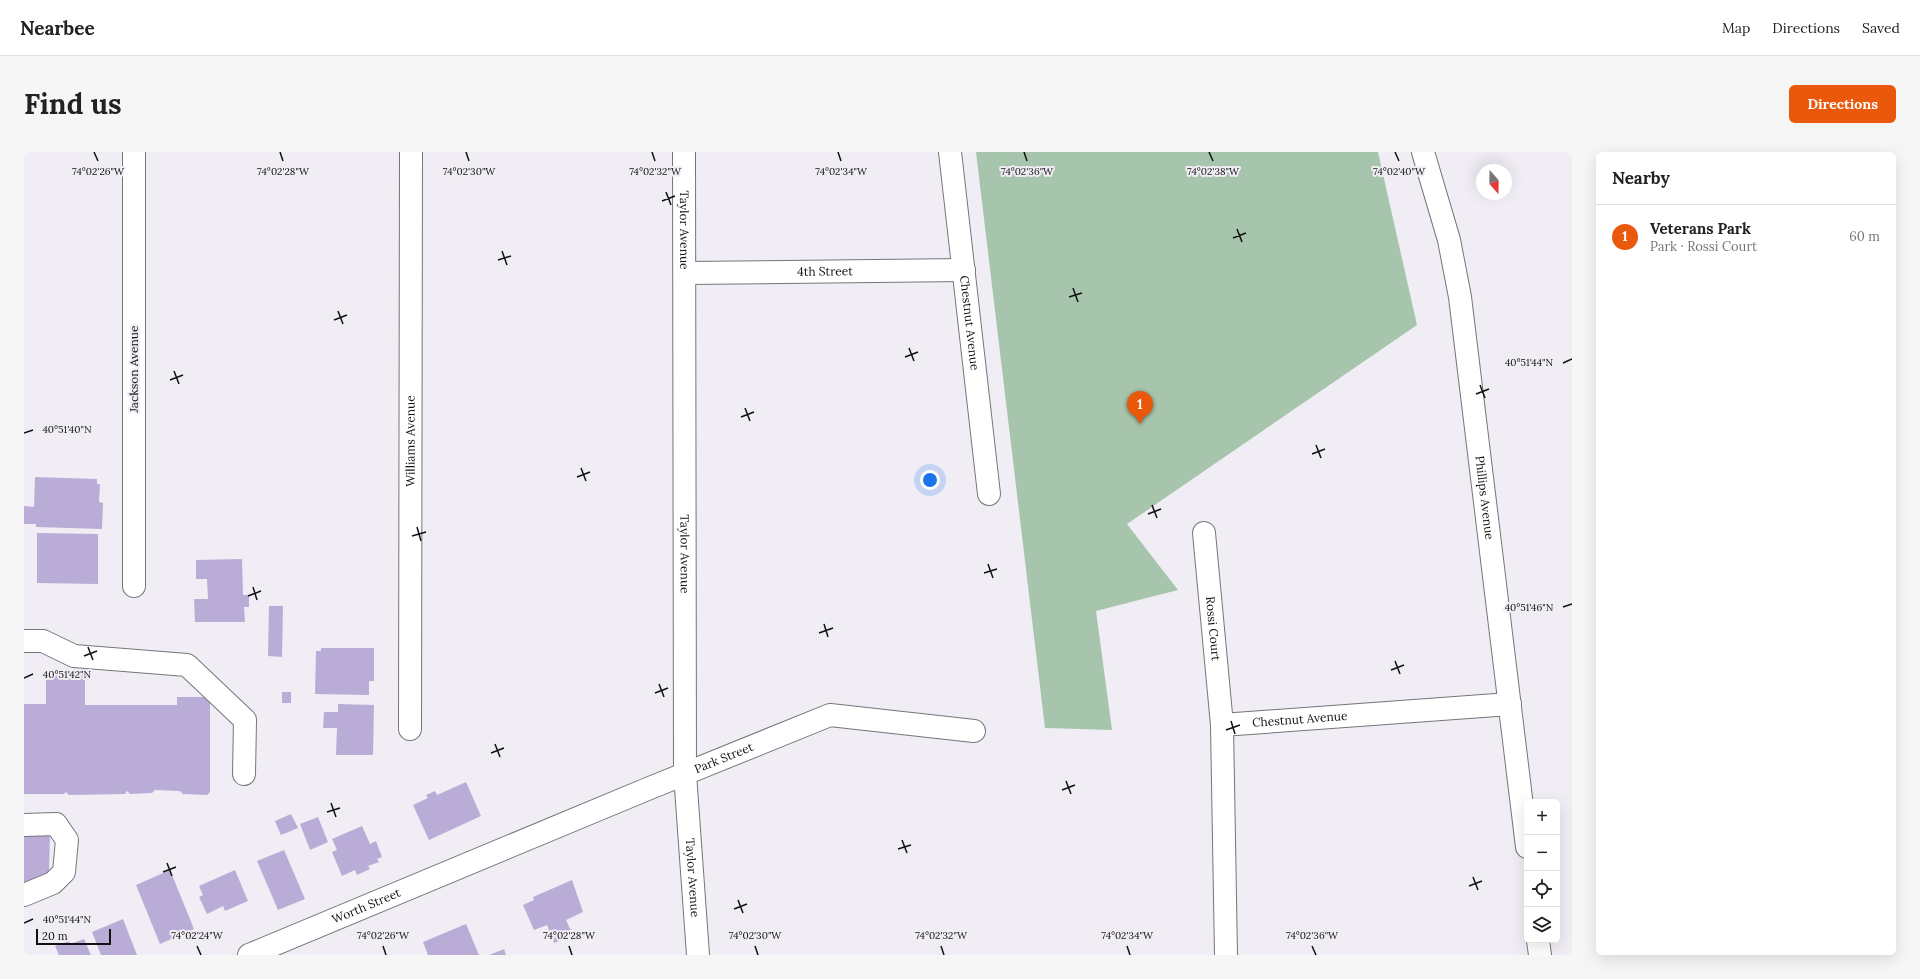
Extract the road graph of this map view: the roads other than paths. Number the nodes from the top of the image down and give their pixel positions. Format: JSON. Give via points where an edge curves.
{"nodes":[{"id":1,"x":134,"y":152,"type":"edge"},
{"id":2,"x":411,"y":152,"type":"edge"},
{"id":3,"x":684,"y":152,"type":"edge"},
{"id":4,"x":950,"y":152,"type":"edge"},
{"id":5,"x":1423,"y":152,"type":"edge"},
{"id":6,"x":964,"y":270,"type":"junction"},
{"id":7,"x":685,"y":273,"type":"junction"},
{"id":8,"x":990,"y":494,"type":"dead end"},
{"id":9,"x":1204,"y":532,"type":"dead end"},
{"id":10,"x":134,"y":586,"type":"dead end"},
{"id":11,"x":24,"y":641,"type":"edge"},
{"id":12,"x":1510,"y":704,"type":"junction"},
{"id":13,"x":1222,"y":725,"type":"junction"},
{"id":14,"x":410,"y":729,"type":"dead end"},
{"id":15,"x":974,"y":731,"type":"dead end"},
{"id":16,"x":244,"y":774,"type":"dead end"},
{"id":17,"x":685,"y":774,"type":"junction"},
{"id":18,"x":24,"y":825,"type":"edge"},
{"id":19,"x":1526,"y":835,"type":"edge"},
{"id":20,"x":484,"y":857,"type":"joint"},
{"id":21,"x":24,"y":895,"type":"edge"},
{"id":22,"x":1538,"y":943,"type":"edge"},
{"id":23,"x":249,"y":955,"type":"edge"},
{"id":24,"x":698,"y":955,"type":"edge"},
{"id":25,"x":1226,"y":955,"type":"edge"},
{"id":26,"x":1540,"y":955,"type":"edge"}],
"edges":[{"from":1,"to":10,"type":"street","name":"Jackson Avenue"},
{"from":2,"to":14,"type":"street","name":"Williams Avenue"},
{"from":3,"to":7,"type":"street","name":"Taylor Avenue"},
{"from":4,"to":6,"type":"street","name":"Chestnut Avenue"},
{"from":5,"to":12,"type":"street","name":"Phillips Avenue","via":[[1449,240],[1460,297]]},
{"from":6,"to":7,"type":"street","name":"4th Street"},
{"from":6,"to":8,"type":"street","name":"Chestnut Avenue"},
{"from":7,"to":17,"type":"street","name":"Taylor Avenue"},
{"from":9,"to":13,"type":"street","name":"Rossi Court"},
{"from":11,"to":16,"type":"street","via":[[43,641],[74,656],[187,665],[245,720]]},
{"from":12,"to":13,"type":"street","name":"Chestnut Avenue"},
{"from":12,"to":19,"type":"street","name":"Phillips Avenue"},
{"from":13,"to":25,"type":"street"},
{"from":15,"to":17,"type":"street","name":"Park Street","via":[[830,714]]},
{"from":17,"to":20,"type":"street","name":"Park Street"},
{"from":17,"to":24,"type":"street","name":"Taylor Avenue"},
{"from":18,"to":21,"type":"street","via":[[56,824],[66,840],[64,872],[53,883]]},
{"from":20,"to":23,"type":"street","name":"Worth Street"},
{"from":22,"to":26,"type":"street"}]}
